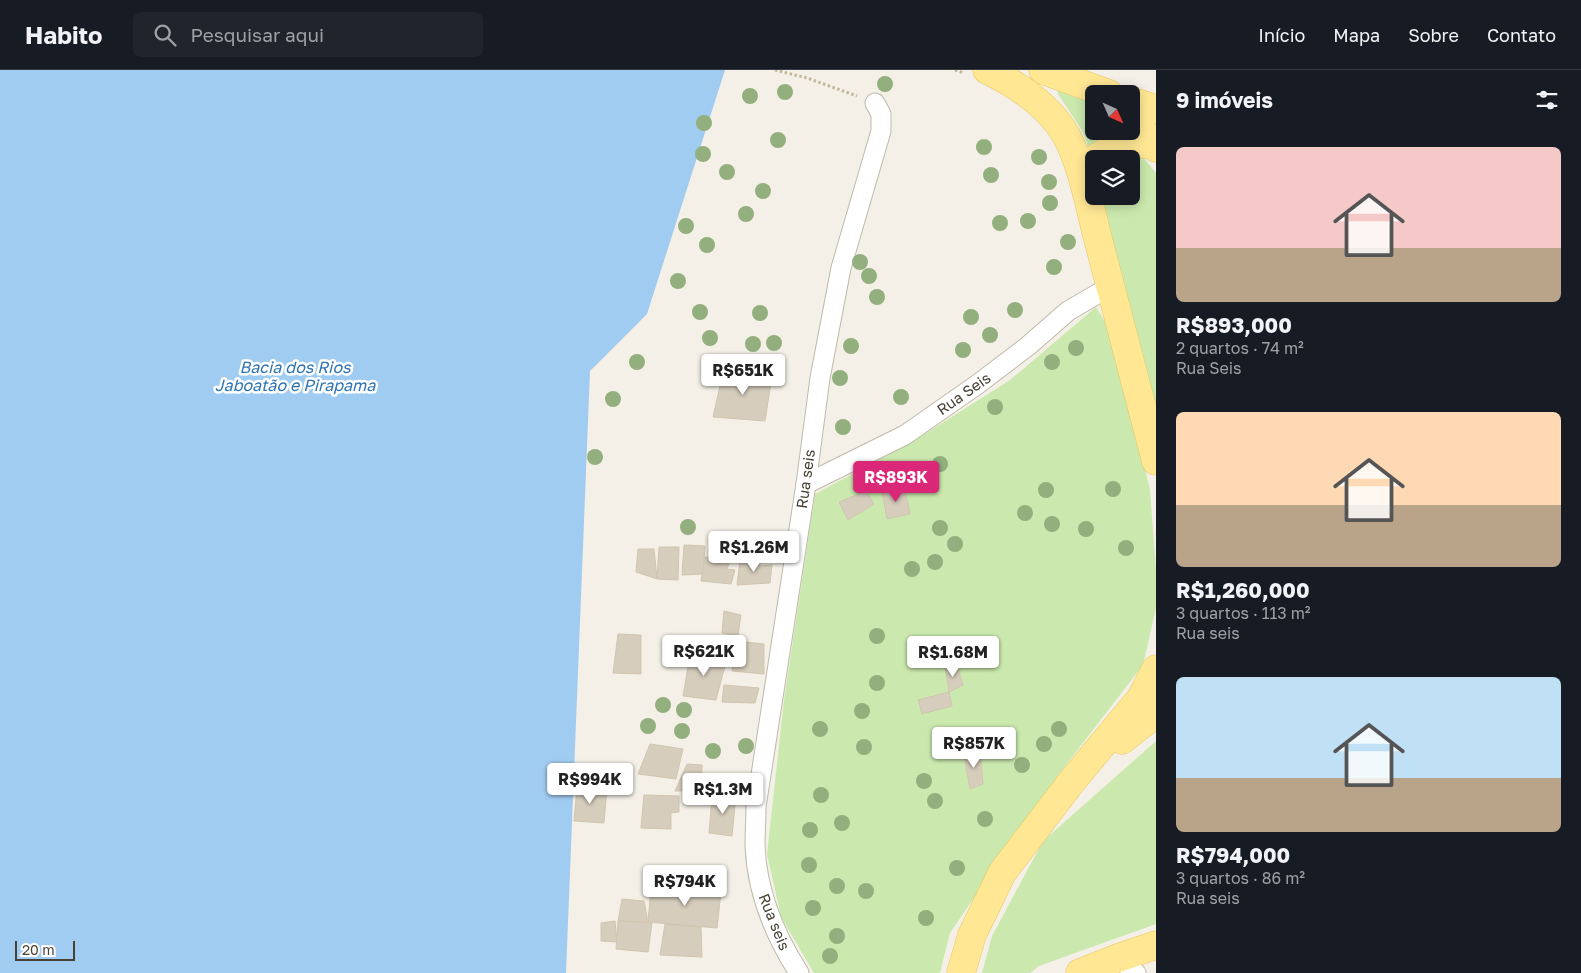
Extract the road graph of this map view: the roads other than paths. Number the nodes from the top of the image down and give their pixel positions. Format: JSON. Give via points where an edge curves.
{"nodes":[{"id":1,"x":987,"y":70,"type":"edge"},
{"id":2,"x":1043,"y":70,"type":"edge"},
{"id":3,"x":1085,"y":86,"type":"edge"},
{"id":4,"x":875,"y":103,"type":"road end"},
{"id":5,"x":1146,"y":122,"type":"edge"},
{"id":6,"x":1109,"y":150,"type":"edge"},
{"id":7,"x":1085,"y":158,"type":"edge"},
{"id":8,"x":1097,"y":205,"type":"edge"},
{"id":9,"x":1111,"y":286,"type":"junction"},
{"id":10,"x":1156,"y":461,"type":"edge"},
{"id":11,"x":806,"y":484,"type":"junction"},
{"id":12,"x":1156,"y":669,"type":"edge"},
{"id":13,"x":1156,"y":713,"type":"edge"},
{"id":14,"x":1072,"y":781,"type":"junction"},
{"id":15,"x":1156,"y":945,"type":"edge"},
{"id":16,"x":1127,"y":965,"type":"edge"},
{"id":17,"x":799,"y":973,"type":"edge"},
{"id":18,"x":961,"y":973,"type":"edge"},
{"id":19,"x":1080,"y":973,"type":"edge"}],
"edges":[{"from":1,"to":7,"type":"main road","via":[[1025,91],[1044,107]]},
{"from":2,"to":3,"type":"main road"},
{"from":4,"to":11,"type":"street","name":"Rua seis","via":[[881,114],[881,131],[841,268],[820,378]]},
{"from":5,"to":6,"type":"main road","via":[[1138,142],[1118,144]]},
{"from":8,"to":9,"type":"main road"},
{"from":9,"to":10,"type":"main road"},
{"from":9,"to":11,"type":"street","name":"Rua Seis","via":[[1068,311],[1028,346],[905,435]]},
{"from":11,"to":17,"type":"street","name":"Rua seis","via":[[756,807],[755,846],[759,883],[770,919]]},
{"from":12,"to":14,"type":"main road","via":[[1141,698]]},
{"from":13,"to":14,"type":"main road"},
{"from":14,"to":18,"type":"main road","via":[[1002,873],[972,935]]},
{"from":15,"to":16,"type":"main road"},
{"from":16,"to":19,"type":"main road"}]}
